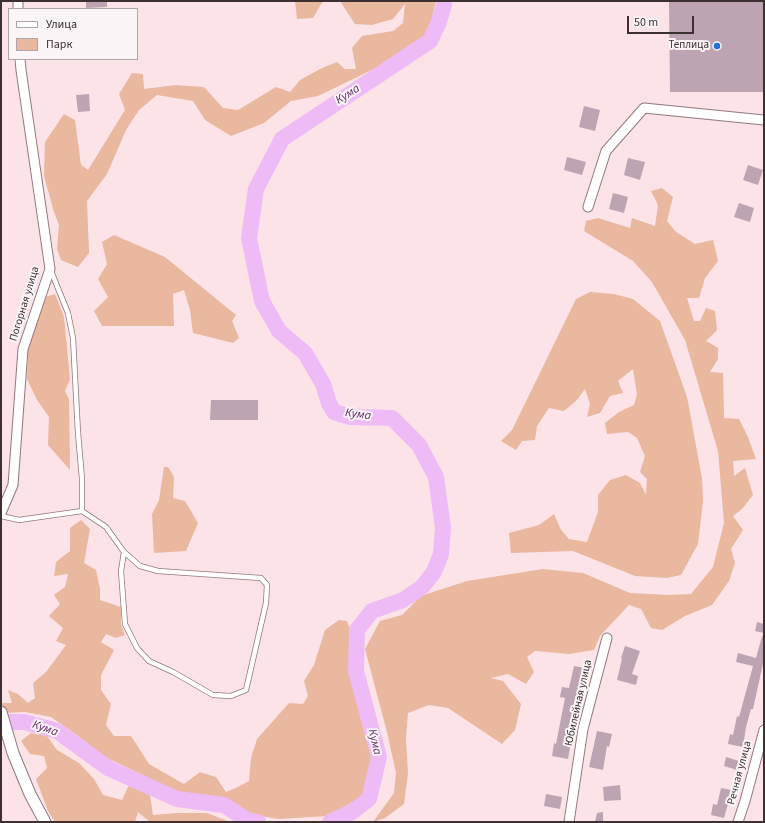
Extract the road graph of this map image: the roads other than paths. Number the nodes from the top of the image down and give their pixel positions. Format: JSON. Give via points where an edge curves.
{"nodes":[{"id":1,"x":20,"y":60,"type":"edge"},
{"id":2,"x":764,"y":120,"type":"edge"},
{"id":3,"x":588,"y":207,"type":"dead end"},
{"id":4,"x":50,"y":269,"type":"junction"},
{"id":5,"x":82,"y":511,"type":"junction"},
{"id":6,"x":1,"y":513,"type":"edge"},
{"id":7,"x":1,"y":516,"type":"edge"},
{"id":8,"x":124,"y":552,"type":"junction"},
{"id":9,"x":607,"y":638,"type":"dead end"},
{"id":10,"x":1,"y":712,"type":"edge"},
{"id":11,"x":764,"y":730,"type":"edge"},
{"id":12,"x":45,"y":822,"type":"edge"},
{"id":13,"x":569,"y":822,"type":"edge"},
{"id":14,"x":738,"y":822,"type":"edge"}],
"edges":[{"from":1,"to":4,"type":"street","name":"Погорная улица"},
{"from":2,"to":3,"type":"street","via":[[644,108],[606,151]]},
{"from":4,"to":5,"type":"lane","via":[[68,313],[73,338]]},
{"from":4,"to":6,"type":"street","name":"Погорная улица","via":[[23,349],[13,485]]},
{"from":5,"to":7,"type":"lane","via":[[18,520]]},
{"from":5,"to":8,"type":"lane","via":[[106,527]]},
{"from":8,"to":8,"type":"lane","via":[[140,566],[158,571],[261,578],[267,585],[266,603],[246,690],[231,696],[213,695],[149,661],[137,648],[125,624],[121,571]]},
{"from":9,"to":13,"type":"street","name":"Юбилейная улица","via":[[583,729]]},
{"from":10,"to":12,"type":"street","via":[[13,753]]},
{"from":11,"to":14,"type":"street","name":"Речная улица"}]}
